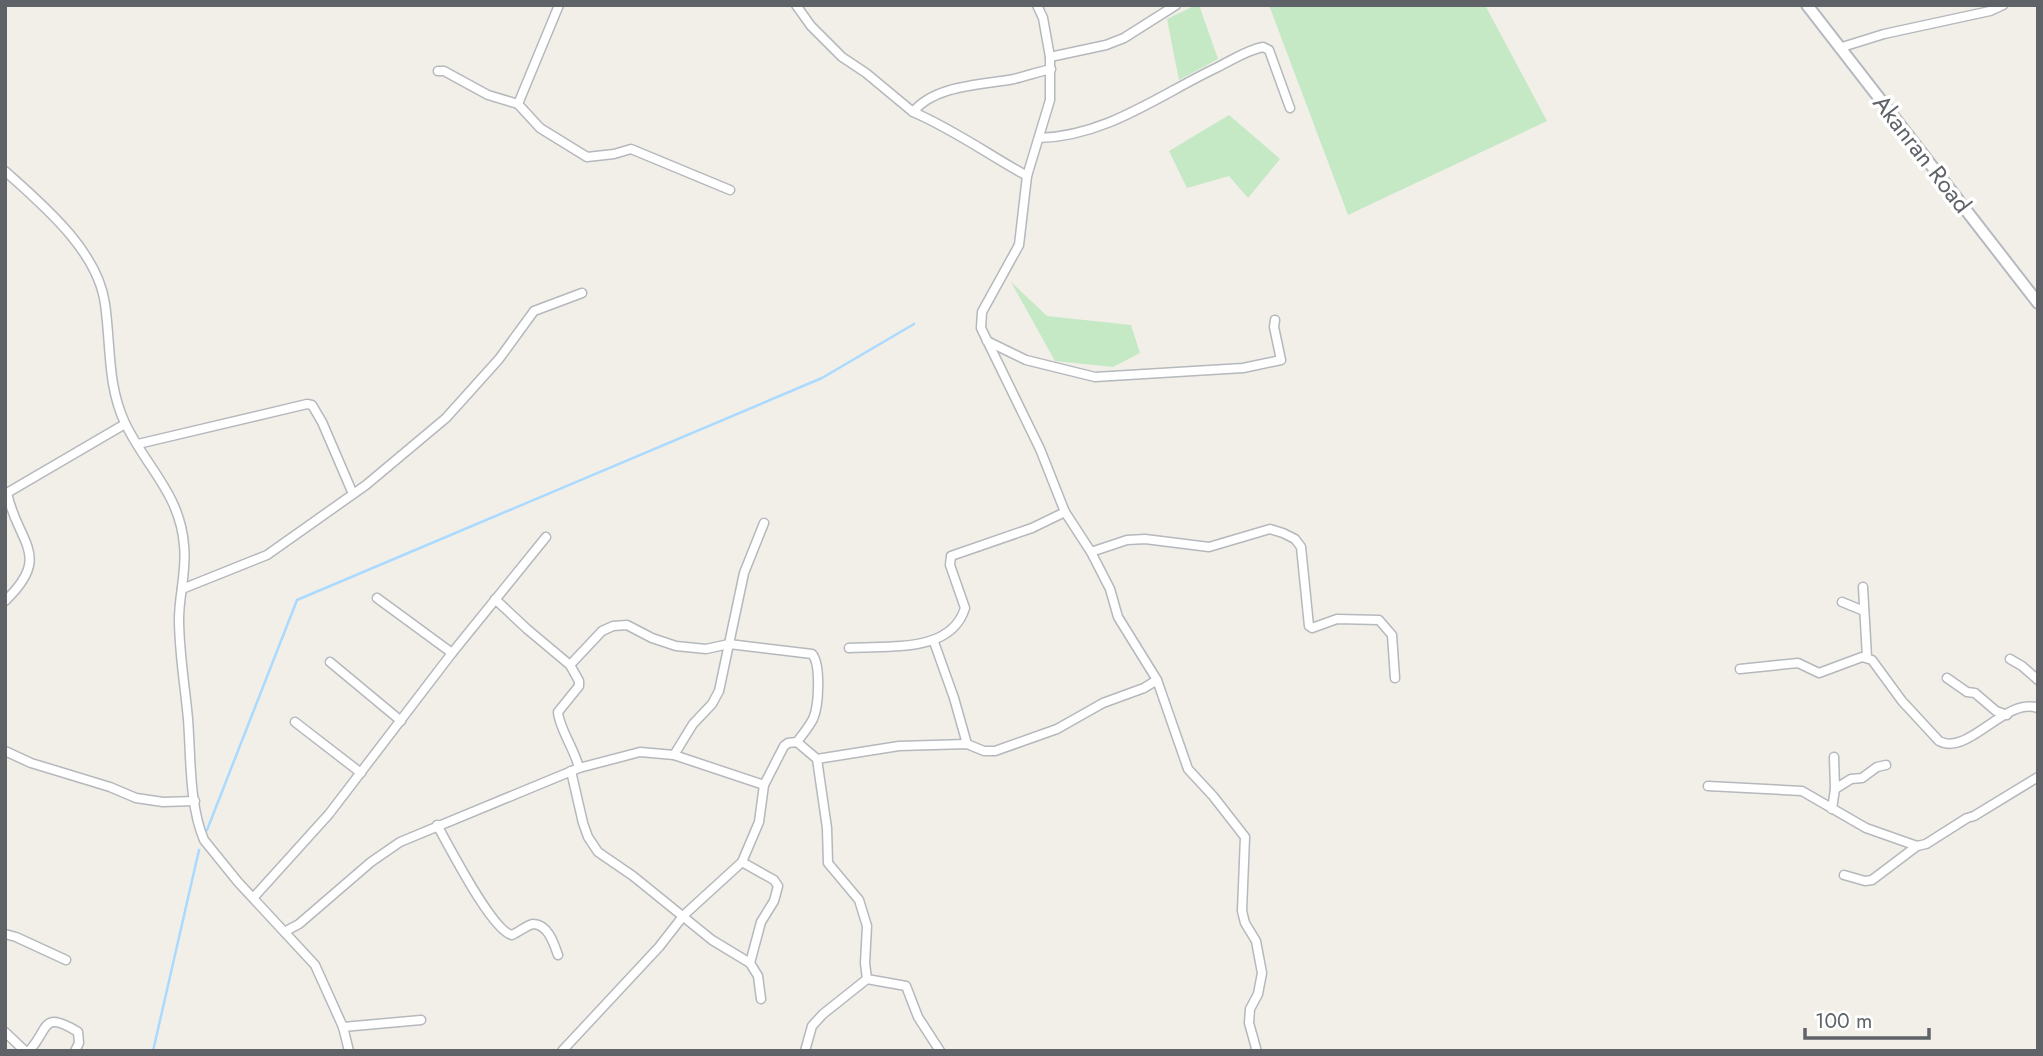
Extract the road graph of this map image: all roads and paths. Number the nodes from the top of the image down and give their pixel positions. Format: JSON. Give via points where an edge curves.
{"nodes":[{"id":1,"x":559,"y":5,"type":"edge"},
{"id":2,"x":796,"y":5,"type":"edge"},
{"id":3,"x":1176,"y":5,"type":"edge"},
{"id":4,"x":1807,"y":5,"type":"edge"},
{"id":5,"x":2003,"y":5,"type":"edge"},
{"id":6,"x":1040,"y":6,"type":"edge"},
{"id":7,"x":1839,"y":48,"type":"junction"},
{"id":8,"x":1049,"y":57,"type":"junction"},
{"id":9,"x":1051,"y":69,"type":"junction"},
{"id":10,"x":438,"y":71,"type":"dead end"},
{"id":11,"x":518,"y":104,"type":"junction"},
{"id":12,"x":1290,"y":108,"type":"dead end"},
{"id":13,"x":913,"y":112,"type":"junction"},
{"id":14,"x":1039,"y":138,"type":"junction"},
{"id":15,"x":5,"y":171,"type":"edge"},
{"id":16,"x":1027,"y":176,"type":"junction"},
{"id":17,"x":730,"y":190,"type":"dead end"},
{"id":18,"x":582,"y":293,"type":"dead end"},
{"id":19,"x":2038,"y":303,"type":"edge"},
{"id":20,"x":1275,"y":320,"type":"dead end"},
{"id":21,"x":988,"y":341,"type":"junction"},
{"id":22,"x":125,"y":424,"type":"junction"},
{"id":23,"x":138,"y":444,"type":"junction"},
{"id":24,"x":6,"y":493,"type":"edge"},
{"id":25,"x":353,"y":494,"type":"junction"},
{"id":26,"x":1065,"y":512,"type":"junction"},
{"id":27,"x":764,"y":523,"type":"dead end"},
{"id":28,"x":546,"y":537,"type":"dead end"},
{"id":29,"x":1091,"y":552,"type":"junction"},
{"id":30,"x":1863,"y":587,"type":"dead end"},
{"id":31,"x":181,"y":589,"type":"junction"},
{"id":32,"x":377,"y":598,"type":"dead end"},
{"id":33,"x":495,"y":599,"type":"junction"},
{"id":34,"x":5,"y":601,"type":"edge"},
{"id":35,"x":1842,"y":602,"type":"dead end"},
{"id":36,"x":1864,"y":611,"type":"junction"},
{"id":37,"x":934,"y":642,"type":"junction"},
{"id":38,"x":729,"y":644,"type":"junction"},
{"id":39,"x":849,"y":648,"type":"dead end"},
{"id":40,"x":452,"y":653,"type":"junction"},
{"id":41,"x":1867,"y":657,"type":"junction"},
{"id":42,"x":2010,"y":659,"type":"dead end"},
{"id":43,"x":330,"y":662,"type":"dead end"},
{"id":44,"x":570,"y":665,"type":"junction"},
{"id":45,"x":1740,"y":669,"type":"dead end"},
{"id":46,"x":1395,"y":678,"type":"dead end"},
{"id":47,"x":1947,"y":678,"type":"dead end"},
{"id":48,"x":1157,"y":680,"type":"junction"},
{"id":49,"x":2038,"y":680,"type":"edge"},
{"id":50,"x":2036,"y":705,"type":"edge"},
{"id":51,"x":2007,"y":715,"type":"junction"},
{"id":52,"x":401,"y":721,"type":"junction"},
{"id":53,"x":295,"y":722,"type":"dead end"},
{"id":54,"x":797,"y":742,"type":"junction"},
{"id":55,"x":967,"y":744,"type":"junction"},
{"id":56,"x":5,"y":751,"type":"edge"},
{"id":57,"x":674,"y":755,"type":"junction"},
{"id":58,"x":1834,"y":757,"type":"dead end"},
{"id":59,"x":817,"y":759,"type":"junction"},
{"id":60,"x":1886,"y":765,"type":"dead end"},
{"id":61,"x":575,"y":770,"type":"junction"},
{"id":62,"x":362,"y":773,"type":"junction"},
{"id":63,"x":2036,"y":779,"type":"edge"},
{"id":64,"x":764,"y":785,"type":"junction"},
{"id":65,"x":1708,"y":786,"type":"dead end"},
{"id":66,"x":1835,"y":789,"type":"junction"},
{"id":67,"x":195,"y":800,"type":"junction"},
{"id":68,"x":1832,"y":809,"type":"junction"},
{"id":69,"x":437,"y":825,"type":"junction"},
{"id":70,"x":1917,"y":846,"type":"junction"},
{"id":71,"x":742,"y":862,"type":"junction"},
{"id":72,"x":1844,"y":875,"type":"dead end"},
{"id":73,"x":254,"y":897,"type":"junction"},
{"id":74,"x":684,"y":915,"type":"junction"},
{"id":75,"x":286,"y":931,"type":"junction"},
{"id":76,"x":5,"y":934,"type":"edge"},
{"id":77,"x":558,"y":955,"type":"dead end"},
{"id":78,"x":66,"y":960,"type":"dead end"},
{"id":79,"x":750,"y":962,"type":"junction"},
{"id":80,"x":867,"y":979,"type":"junction"},
{"id":81,"x":761,"y":999,"type":"dead end"},
{"id":82,"x":421,"y":1020,"type":"dead end"},
{"id":83,"x":343,"y":1027,"type":"junction"},
{"id":84,"x":5,"y":1032,"type":"edge"},
{"id":85,"x":27,"y":1051,"type":"edge"},
{"id":86,"x":75,"y":1051,"type":"edge"},
{"id":87,"x":349,"y":1051,"type":"edge"},
{"id":88,"x":562,"y":1051,"type":"edge"},
{"id":89,"x":805,"y":1051,"type":"edge"},
{"id":90,"x":940,"y":1051,"type":"edge"},
{"id":91,"x":1255,"y":1051,"type":"edge"}],
"edges":[{"from":1,"to":11,"type":"street"},
{"from":2,"to":13,"type":"street","via":[[842,57]]},
{"from":3,"to":8,"type":"street","via":[[1124,38]]},
{"from":4,"to":7,"type":"main road","name":"Akanran Road"},
{"from":5,"to":7,"type":"street"},
{"from":6,"to":8,"type":"street"},
{"from":7,"to":19,"type":"main road","name":"Akanran Road"},
{"from":8,"to":9,"type":"street"},
{"from":9,"to":13,"type":"street","via":[[948,91]]},
{"from":9,"to":14,"type":"street","via":[[1050,100]]},
{"from":10,"to":11,"type":"street"},
{"from":11,"to":17,"type":"street","via":[[540,128],[587,157],[631,149]]},
{"from":12,"to":14,"type":"street","via":[[1269,50],[1263,47],[1097,127]]},
{"from":13,"to":16,"type":"street","via":[[944,125]]},
{"from":14,"to":16,"type":"street"},
{"from":15,"to":22,"type":"street","via":[[57,218],[97,277],[105,302],[110,375]]},
{"from":16,"to":21,"type":"street","via":[[1019,245],[982,312],[981,328]]},
{"from":18,"to":25,"type":"street","via":[[534,311],[446,418]]},
{"from":20,"to":21,"type":"street","via":[[1278,362],[1191,373],[1095,377],[1026,360]]},
{"from":21,"to":26,"type":"street","via":[[1041,449]]},
{"from":22,"to":23,"type":"street"},
{"from":22,"to":24,"type":"street"},
{"from":23,"to":25,"type":"street","via":[[312,405]]},
{"from":23,"to":31,"type":"street","via":[[180,516],[185,548]]},
{"from":24,"to":34,"type":"street","via":[[30,556],[27,576]]},
{"from":25,"to":31,"type":"street","via":[[267,555]]},
{"from":26,"to":29,"type":"street"},
{"from":26,"to":37,"type":"street","via":[[951,556],[965,608],[948,634]]},
{"from":27,"to":38,"type":"street","via":[[744,573]]},
{"from":28,"to":33,"type":"street"},
{"from":29,"to":46,"type":"street","via":[[1127,540],[1209,547],[1265,530],[1283,533],[1301,547],[1309,626],[1338,619],[1380,620],[1391,635]]},
{"from":29,"to":48,"type":"street","via":[[1118,617]]},
{"from":30,"to":36,"type":"street"},
{"from":31,"to":67,"type":"street","via":[[179,619]]},
{"from":32,"to":40,"type":"street"},
{"from":33,"to":40,"type":"street"},
{"from":33,"to":44,"type":"street"},
{"from":35,"to":36,"type":"street"},
{"from":36,"to":41,"type":"street"},
{"from":37,"to":39,"type":"street"},
{"from":37,"to":55,"type":"street"},
{"from":38,"to":44,"type":"street","via":[[706,649],[676,646],[627,625],[613,626],[602,631]]},
{"from":38,"to":54,"type":"street","via":[[815,656],[817,704]]},
{"from":38,"to":57,"type":"street","via":[[719,691]]},
{"from":40,"to":52,"type":"street"},
{"from":41,"to":45,"type":"street","via":[[1819,673],[1798,663]]},
{"from":41,"to":51,"type":"street","via":[[1945,744],[1964,740]]},
{"from":42,"to":49,"type":"street"},
{"from":43,"to":52,"type":"street"},
{"from":44,"to":61,"type":"street","via":[[579,686],[558,712],[570,740]]},
{"from":47,"to":51,"type":"street"},
{"from":48,"to":55,"type":"street","via":[[1103,702],[1057,729],[995,751]]},
{"from":48,"to":91,"type":"street","via":[[1188,769],[1245,837],[1241,911],[1256,941],[1262,973],[1250,1009]]},
{"from":50,"to":51,"type":"street"},
{"from":52,"to":62,"type":"street"},
{"from":53,"to":62,"type":"street"},
{"from":54,"to":59,"type":"street"},
{"from":54,"to":64,"type":"street","via":[[784,746]]},
{"from":55,"to":59,"type":"street","via":[[899,746]]},
{"from":56,"to":67,"type":"street","via":[[136,798]]},
{"from":57,"to":61,"type":"street","via":[[640,752]]},
{"from":57,"to":64,"type":"street"},
{"from":58,"to":66,"type":"street"},
{"from":59,"to":80,"type":"street","via":[[828,863],[859,900],[867,926]]},
{"from":60,"to":66,"type":"street"},
{"from":61,"to":69,"type":"street"},
{"from":61,"to":74,"type":"street","via":[[583,823],[597,852]]},
{"from":62,"to":73,"type":"street"},
{"from":63,"to":70,"type":"street"},
{"from":64,"to":71,"type":"street","via":[[759,822]]},
{"from":65,"to":68,"type":"street","via":[[1802,791]]},
{"from":66,"to":68,"type":"street"},
{"from":67,"to":73,"type":"street","via":[[204,840]]},
{"from":68,"to":70,"type":"street","via":[[1866,828]]},
{"from":69,"to":75,"type":"street","via":[[371,862]]},
{"from":69,"to":77,"type":"street","via":[[476,896],[504,932],[512,935],[536,925],[550,934]]},
{"from":70,"to":72,"type":"street","via":[[1872,880]]},
{"from":71,"to":74,"type":"street"},
{"from":71,"to":79,"type":"street","via":[[778,886],[761,922]]},
{"from":73,"to":75,"type":"street"},
{"from":74,"to":79,"type":"street","via":[[712,940]]},
{"from":74,"to":88,"type":"street"},
{"from":75,"to":83,"type":"street","via":[[316,965]]},
{"from":76,"to":78,"type":"street"},
{"from":79,"to":81,"type":"street","via":[[758,976]]},
{"from":80,"to":89,"type":"street","via":[[812,1026]]},
{"from":80,"to":90,"type":"street","via":[[906,986],[918,1017]]},
{"from":82,"to":83,"type":"street"},
{"from":83,"to":87,"type":"street"},
{"from":84,"to":85,"type":"street"},
{"from":85,"to":86,"type":"street","via":[[47,1023],[54,1021],[78,1032]]}]}
